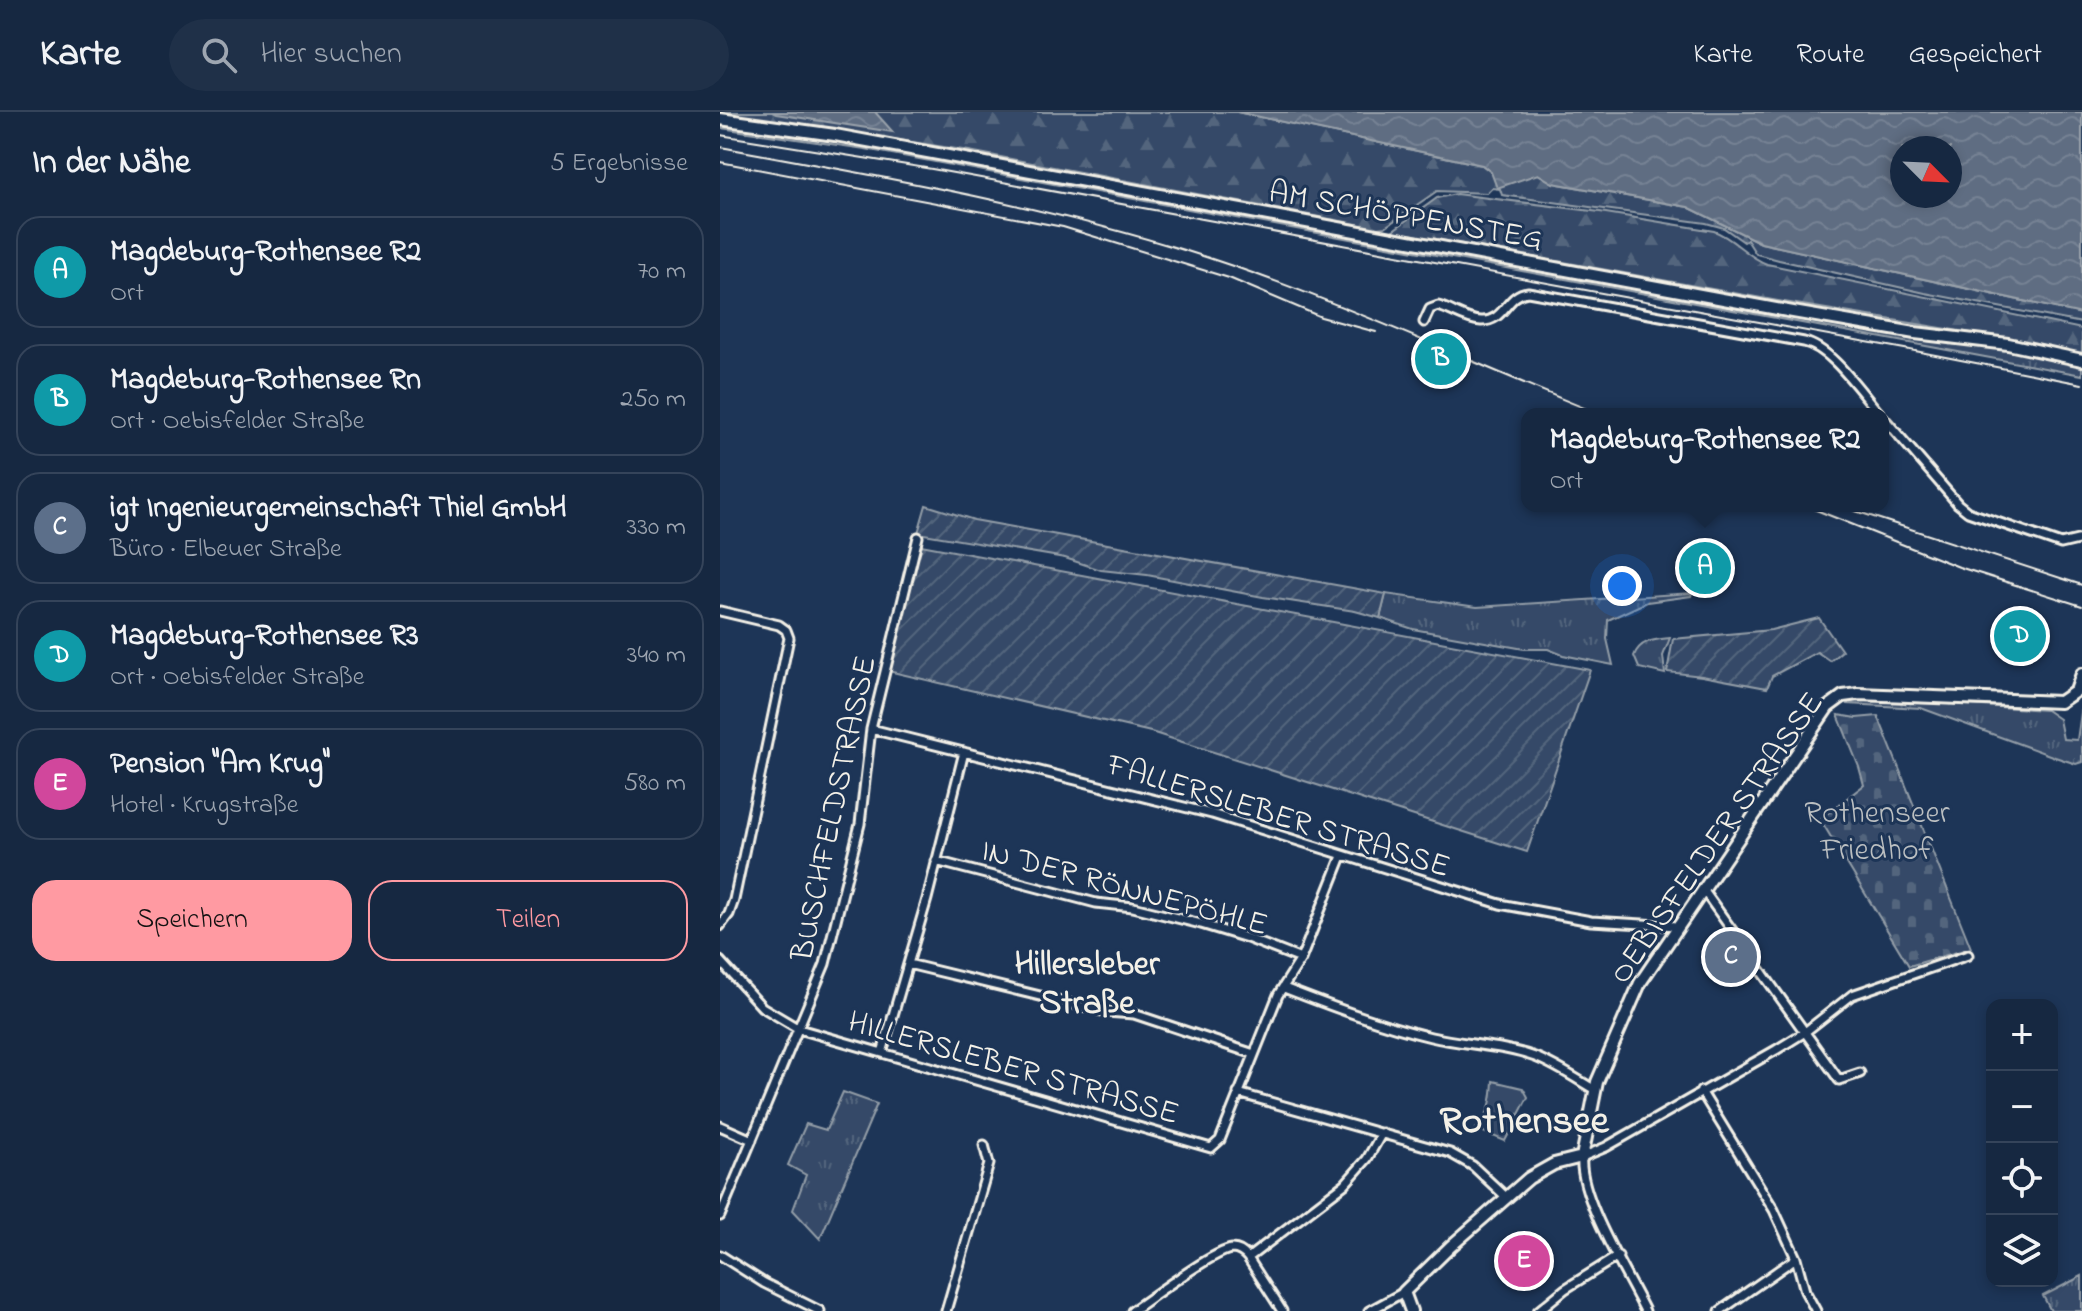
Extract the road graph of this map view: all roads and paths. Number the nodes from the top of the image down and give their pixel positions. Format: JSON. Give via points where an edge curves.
{"nodes":[{"id":1,"x":720,"y":119,"type":"edge"},
{"id":2,"x":1424,"y":322,"type":"dead end"},
{"id":3,"x":2082,"y":360,"type":"edge"},
{"id":4,"x":1875,"y":408,"type":"edge"},
{"id":5,"x":1889,"y":424,"type":"edge"},
{"id":6,"x":918,"y":537,"type":"dead end"},
{"id":7,"x":2082,"y":539,"type":"edge"},
{"id":8,"x":720,"y":611,"type":"edge"},
{"id":9,"x":2082,"y":674,"type":"edge"},
{"id":10,"x":871,"y":729,"type":"junction"},
{"id":11,"x":964,"y":752,"type":"junction"},
{"id":12,"x":1342,"y":856,"type":"junction"},
{"id":13,"x":936,"y":861,"type":"junction"},
{"id":14,"x":1704,"y":891,"type":"junction"},
{"id":15,"x":720,"y":926,"type":"edge"},
{"id":16,"x":1677,"y":926,"type":"junction"},
{"id":17,"x":1968,"y":955,"type":"dead end"},
{"id":18,"x":1301,"y":959,"type":"junction"},
{"id":19,"x":720,"y":961,"type":"edge"},
{"id":20,"x":908,"y":964,"type":"junction"},
{"id":21,"x":1284,"y":988,"type":"junction"},
{"id":22,"x":799,"y":1029,"type":"junction"},
{"id":23,"x":1805,"y":1032,"type":"junction"},
{"id":24,"x":882,"y":1053,"type":"junction"},
{"id":25,"x":1254,"y":1054,"type":"junction"},
{"id":26,"x":1860,"y":1073,"type":"dead end"},
{"id":27,"x":1595,"y":1090,"type":"junction"},
{"id":28,"x":1701,"y":1091,"type":"junction"},
{"id":29,"x":1238,"y":1093,"type":"junction"},
{"id":30,"x":720,"y":1126,"type":"edge"},
{"id":31,"x":1382,"y":1133,"type":"junction"},
{"id":32,"x":752,"y":1140,"type":"junction"},
{"id":33,"x":984,"y":1145,"type":"dead end"},
{"id":34,"x":1582,"y":1157,"type":"junction"},
{"id":35,"x":1506,"y":1197,"type":"junction"},
{"id":36,"x":720,"y":1216,"type":"edge"},
{"id":37,"x":720,"y":1255,"type":"edge"},
{"id":38,"x":1618,"y":1256,"type":"junction"},
{"id":39,"x":1248,"y":1258,"type":"junction"},
{"id":40,"x":1796,"y":1258,"type":"junction"},
{"id":41,"x":1404,"y":1292,"type":"junction"},
{"id":42,"x":820,"y":1311,"type":"edge"},
{"id":43,"x":946,"y":1311,"type":"edge"},
{"id":44,"x":1132,"y":1311,"type":"edge"},
{"id":45,"x":1282,"y":1311,"type":"edge"},
{"id":46,"x":1369,"y":1311,"type":"edge"},
{"id":47,"x":1411,"y":1311,"type":"edge"},
{"id":48,"x":1538,"y":1311,"type":"edge"},
{"id":49,"x":1645,"y":1311,"type":"edge"},
{"id":50,"x":1720,"y":1311,"type":"edge"},
{"id":51,"x":1816,"y":1311,"type":"edge"}],
"edges":[{"from":1,"to":3,"type":"street","name":"AM SCHÖPPENSTEG","via":[[835,135],[1793,312]]},
{"from":2,"to":4,"type":"street","via":[[1430,309],[1438,306],[1470,319],[1490,320],[1514,296],[1528,292],[1810,343],[1827,354]]},
{"from":5,"to":7,"type":"street","via":[[1968,512],[2061,544]]},
{"from":6,"to":10,"type":"street","name":"BUSCHFELDSTRASSE"},
{"from":8,"to":15,"type":"street","via":[[778,624],[789,638],[734,900]]},
{"from":9,"to":14,"type":"street","name":"OEBISFELDER STRASSE","via":[[2076,691],[2060,702],[1843,696],[1828,707]]},
{"from":10,"to":11,"type":"street","name":"FALLERSLEBER STRASSE"},
{"from":10,"to":22,"type":"street","name":"BUSCHFELDSTRASSE","via":[[860,824],[823,974]]},
{"from":11,"to":12,"type":"street","name":"FALLERSLEBER STRASSE","via":[[1212,814]]},
{"from":11,"to":13,"type":"street"},
{"from":12,"to":16,"type":"street","name":"FALLERSLEBER STRASSE","via":[[1515,908],[1591,921]]},
{"from":12,"to":18,"type":"street"},
{"from":13,"to":18,"type":"street","name":"IN DER RÖNNEPÖHLE","via":[[1201,924]]},
{"from":13,"to":20,"type":"street"},
{"from":14,"to":16,"type":"street","name":"OEBISFELDER STRASSE"},
{"from":14,"to":23,"type":"street"},
{"from":16,"to":27,"type":"street","name":"OEBISFELDER STRASSE","via":[[1638,988]]},
{"from":17,"to":23,"type":"street","via":[[1852,995]]},
{"from":18,"to":21,"type":"street"},
{"from":19,"to":22,"type":"street","name":"HILLERSLEBER STRASSE","via":[[762,1007]]},
{"from":20,"to":24,"type":"street"},
{"from":20,"to":25,"type":"street","via":[[1106,1012],[1134,1014]]},
{"from":21,"to":25,"type":"street"},
{"from":21,"to":27,"type":"street","via":[[1390,1026],[1537,1057]]},
{"from":22,"to":24,"type":"street","name":"HILLERSLEBER STRASSE"},
{"from":22,"to":32,"type":"street","name":"BUSCHFELDSTRASSE"},
{"from":23,"to":26,"type":"street","via":[[1839,1080]]},
{"from":23,"to":28,"type":"street"},
{"from":24,"to":29,"type":"street","name":"HILLERSLEBER STRASSE","via":[[1209,1148],[1216,1146]]},
{"from":25,"to":29,"type":"street"},
{"from":27,"to":34,"type":"street","name":"OEBISFELDER STRASSE"},
{"from":28,"to":34,"type":"street"},
{"from":28,"to":40,"type":"street","via":[[1774,1210]]},
{"from":29,"to":31,"type":"street"},
{"from":30,"to":32,"type":"street"},
{"from":31,"to":35,"type":"street","via":[[1459,1157]]},
{"from":31,"to":39,"type":"street","via":[[1345,1184]]},
{"from":32,"to":36,"type":"street","name":"BUSCHFELDSTRASSE"},
{"from":33,"to":43,"type":"street","via":[[989,1164]]},
{"from":34,"to":35,"type":"street","via":[[1539,1171]]},
{"from":34,"to":38,"type":"street","via":[[1582,1175]]},
{"from":35,"to":41,"type":"street"},
{"from":37,"to":42,"type":"street"},
{"from":38,"to":48,"type":"street"},
{"from":38,"to":49,"type":"street"},
{"from":39,"to":44,"type":"street","via":[[1238,1250],[1226,1250]]},
{"from":39,"to":45,"type":"street"},
{"from":40,"to":50,"type":"street"},
{"from":40,"to":51,"type":"street"},
{"from":41,"to":46,"type":"street"},
{"from":41,"to":47,"type":"street"}]}
